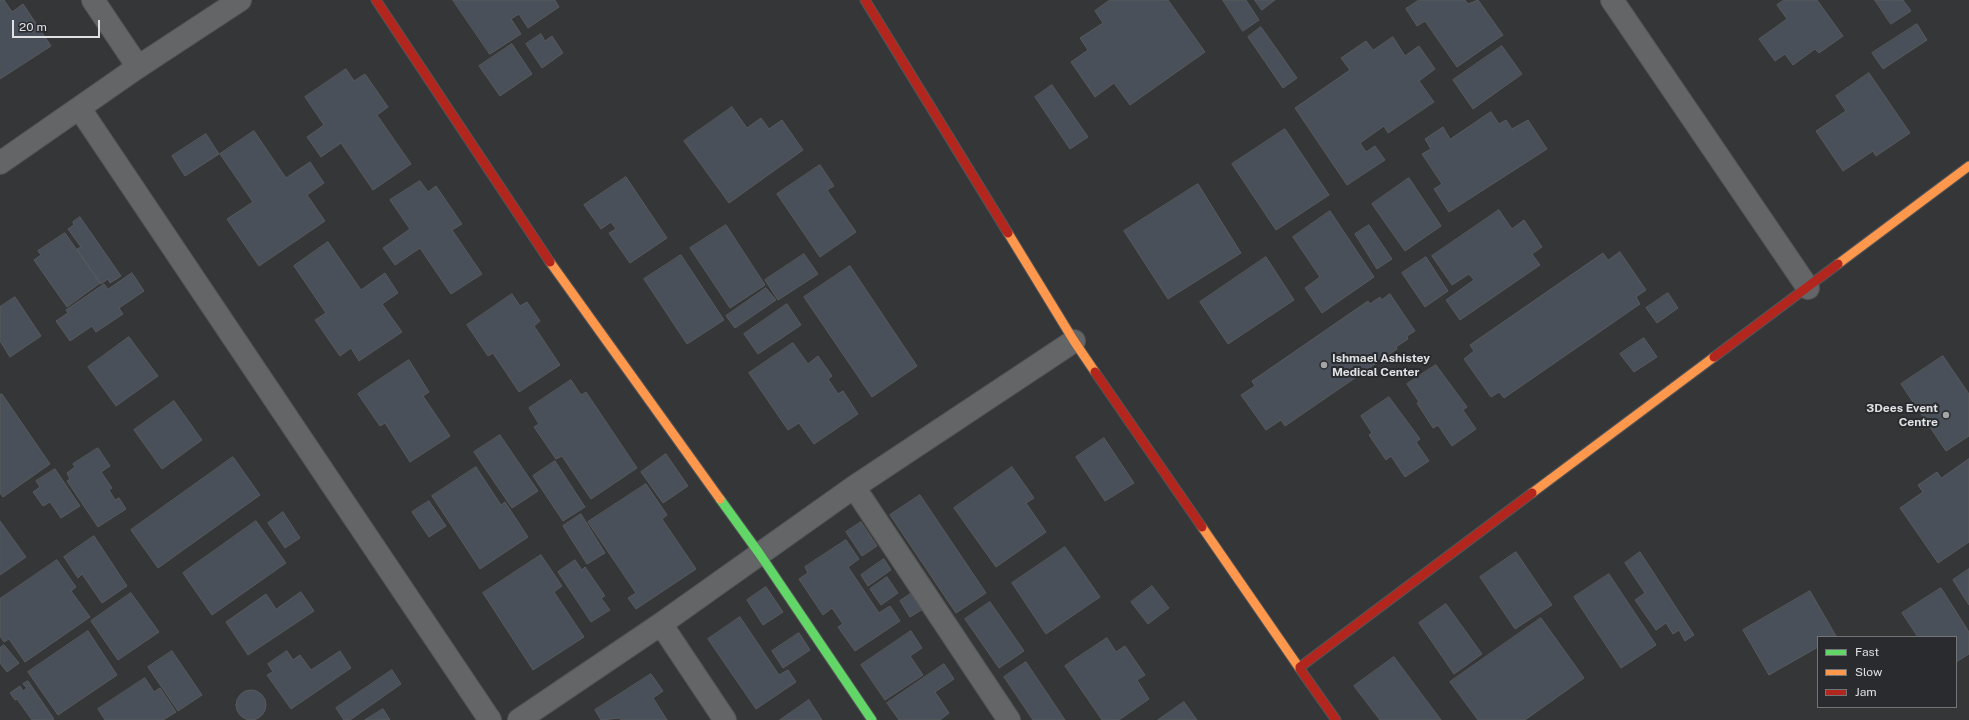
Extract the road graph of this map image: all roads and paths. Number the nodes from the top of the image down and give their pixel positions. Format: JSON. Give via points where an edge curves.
{"nodes":[{"id":1,"x":93,"y":0,"type":"edge"},
{"id":2,"x":240,"y":0,"type":"edge"},
{"id":3,"x":376,"y":0,"type":"edge"},
{"id":4,"x":865,"y":0,"type":"edge"},
{"id":5,"x":1612,"y":0,"type":"edge"},
{"id":6,"x":138,"y":67,"type":"junction"},
{"id":7,"x":80,"y":109,"type":"junction"},
{"id":8,"x":0,"y":164,"type":"edge"},
{"id":9,"x":1969,"y":166,"type":"edge"},
{"id":10,"x":1808,"y":288,"type":"junction"},
{"id":11,"x":1074,"y":340,"type":"junction"},
{"id":12,"x":854,"y":487,"type":"junction"},
{"id":13,"x":759,"y":553,"type":"junction"},
{"id":14,"x":661,"y":624,"type":"junction"},
{"id":15,"x":1300,"y":667,"type":"junction"},
{"id":16,"x":530,"y":717,"type":"edge"},
{"id":17,"x":490,"y":720,"type":"edge"},
{"id":18,"x":725,"y":720,"type":"edge"},
{"id":19,"x":872,"y":720,"type":"edge"},
{"id":20,"x":1009,"y":720,"type":"edge"},
{"id":21,"x":1336,"y":720,"type":"edge"}],
"edges":[{"from":1,"to":6,"type":"street"},
{"from":2,"to":6,"type":"street"},
{"from":3,"to":13,"type":"street","via":[[556,273]]},
{"from":4,"to":11,"type":"street"},
{"from":5,"to":10,"type":"street"},
{"from":6,"to":7,"type":"street"},
{"from":7,"to":8,"type":"street"},
{"from":7,"to":17,"type":"street"},
{"from":9,"to":10,"type":"street"},
{"from":10,"to":15,"type":"street"},
{"from":11,"to":12,"type":"street"},
{"from":11,"to":15,"type":"street"},
{"from":12,"to":13,"type":"street"},
{"from":12,"to":20,"type":"street"},
{"from":13,"to":14,"type":"street"},
{"from":13,"to":19,"type":"street"},
{"from":14,"to":16,"type":"street"},
{"from":14,"to":18,"type":"street"},
{"from":15,"to":21,"type":"street"}]}
